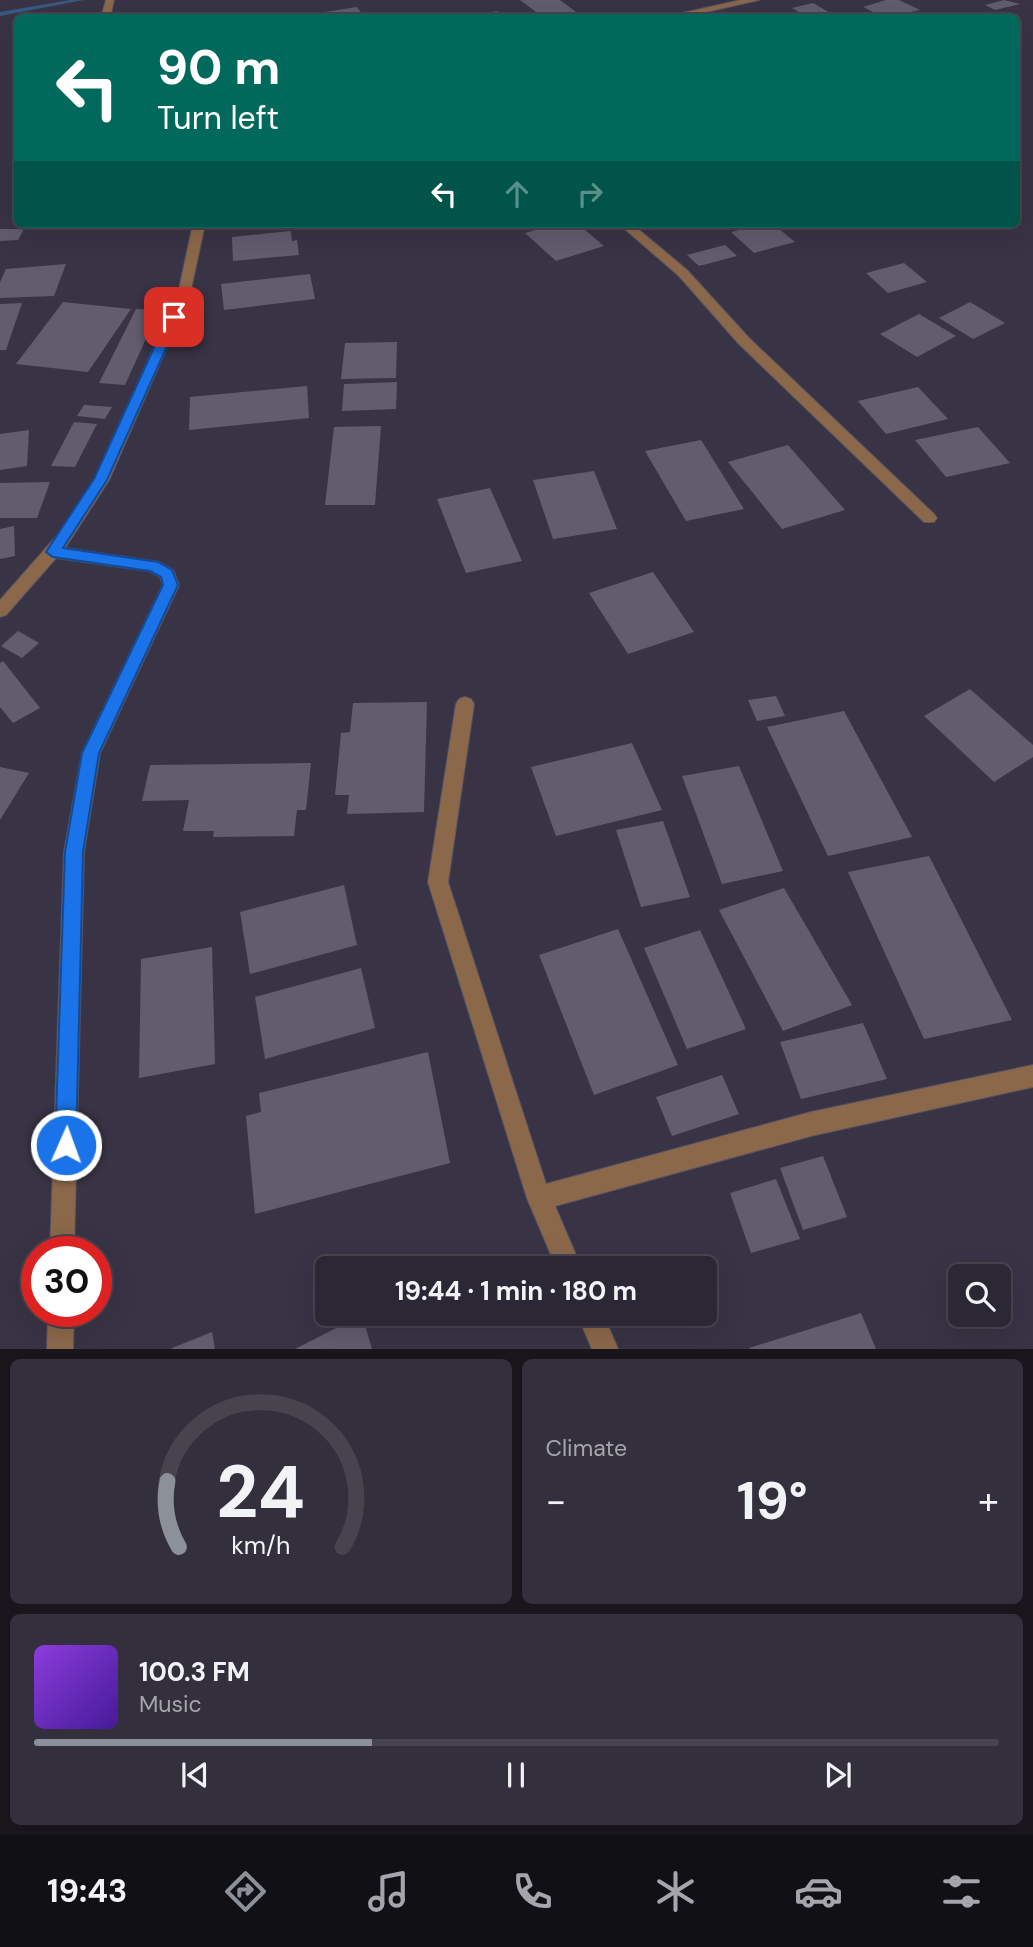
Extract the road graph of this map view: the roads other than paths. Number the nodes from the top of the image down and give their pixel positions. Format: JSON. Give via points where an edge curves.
{"nodes":[{"id":1,"x":755,"y":0,"type":"edge"},
{"id":2,"x":684,"y":14,"type":"edge"},
{"id":3,"x":198,"y":228,"type":"edge"},
{"id":4,"x":630,"y":228,"type":"edge"},
{"id":5,"x":929,"y":518,"type":"dead end"},
{"id":6,"x":53,"y":552,"type":"junction"},
{"id":7,"x":0,"y":611,"type":"edge"},
{"id":8,"x":465,"y":704,"type":"dead end"},
{"id":9,"x":1033,"y":1076,"type":"edge"},
{"id":10,"x":539,"y":1198,"type":"junction"},
{"id":11,"x":62,"y":1236,"type":"edge"},
{"id":12,"x":564,"y":1256,"type":"edge"},
{"id":13,"x":595,"y":1326,"type":"edge"},
{"id":14,"x":61,"y":1327,"type":"edge"},
{"id":15,"x":60,"y":1349,"type":"edge"},
{"id":16,"x":605,"y":1349,"type":"edge"}],
"edges":[{"from":1,"to":2,"type":"street"},
{"from":3,"to":6,"type":"street","via":[[179,306],[101,480]]},
{"from":4,"to":5,"type":"street","via":[[683,273],[744,341]]},
{"from":6,"to":7,"type":"street"},
{"from":6,"to":11,"type":"street","via":[[153,566],[167,574],[171,585],[85,774],[74,852]]},
{"from":8,"to":10,"type":"street","via":[[438,881]]},
{"from":9,"to":10,"type":"street","via":[[811,1124]]},
{"from":10,"to":12,"type":"street"},
{"from":13,"to":16,"type":"street"},
{"from":14,"to":15,"type":"street"}]}
